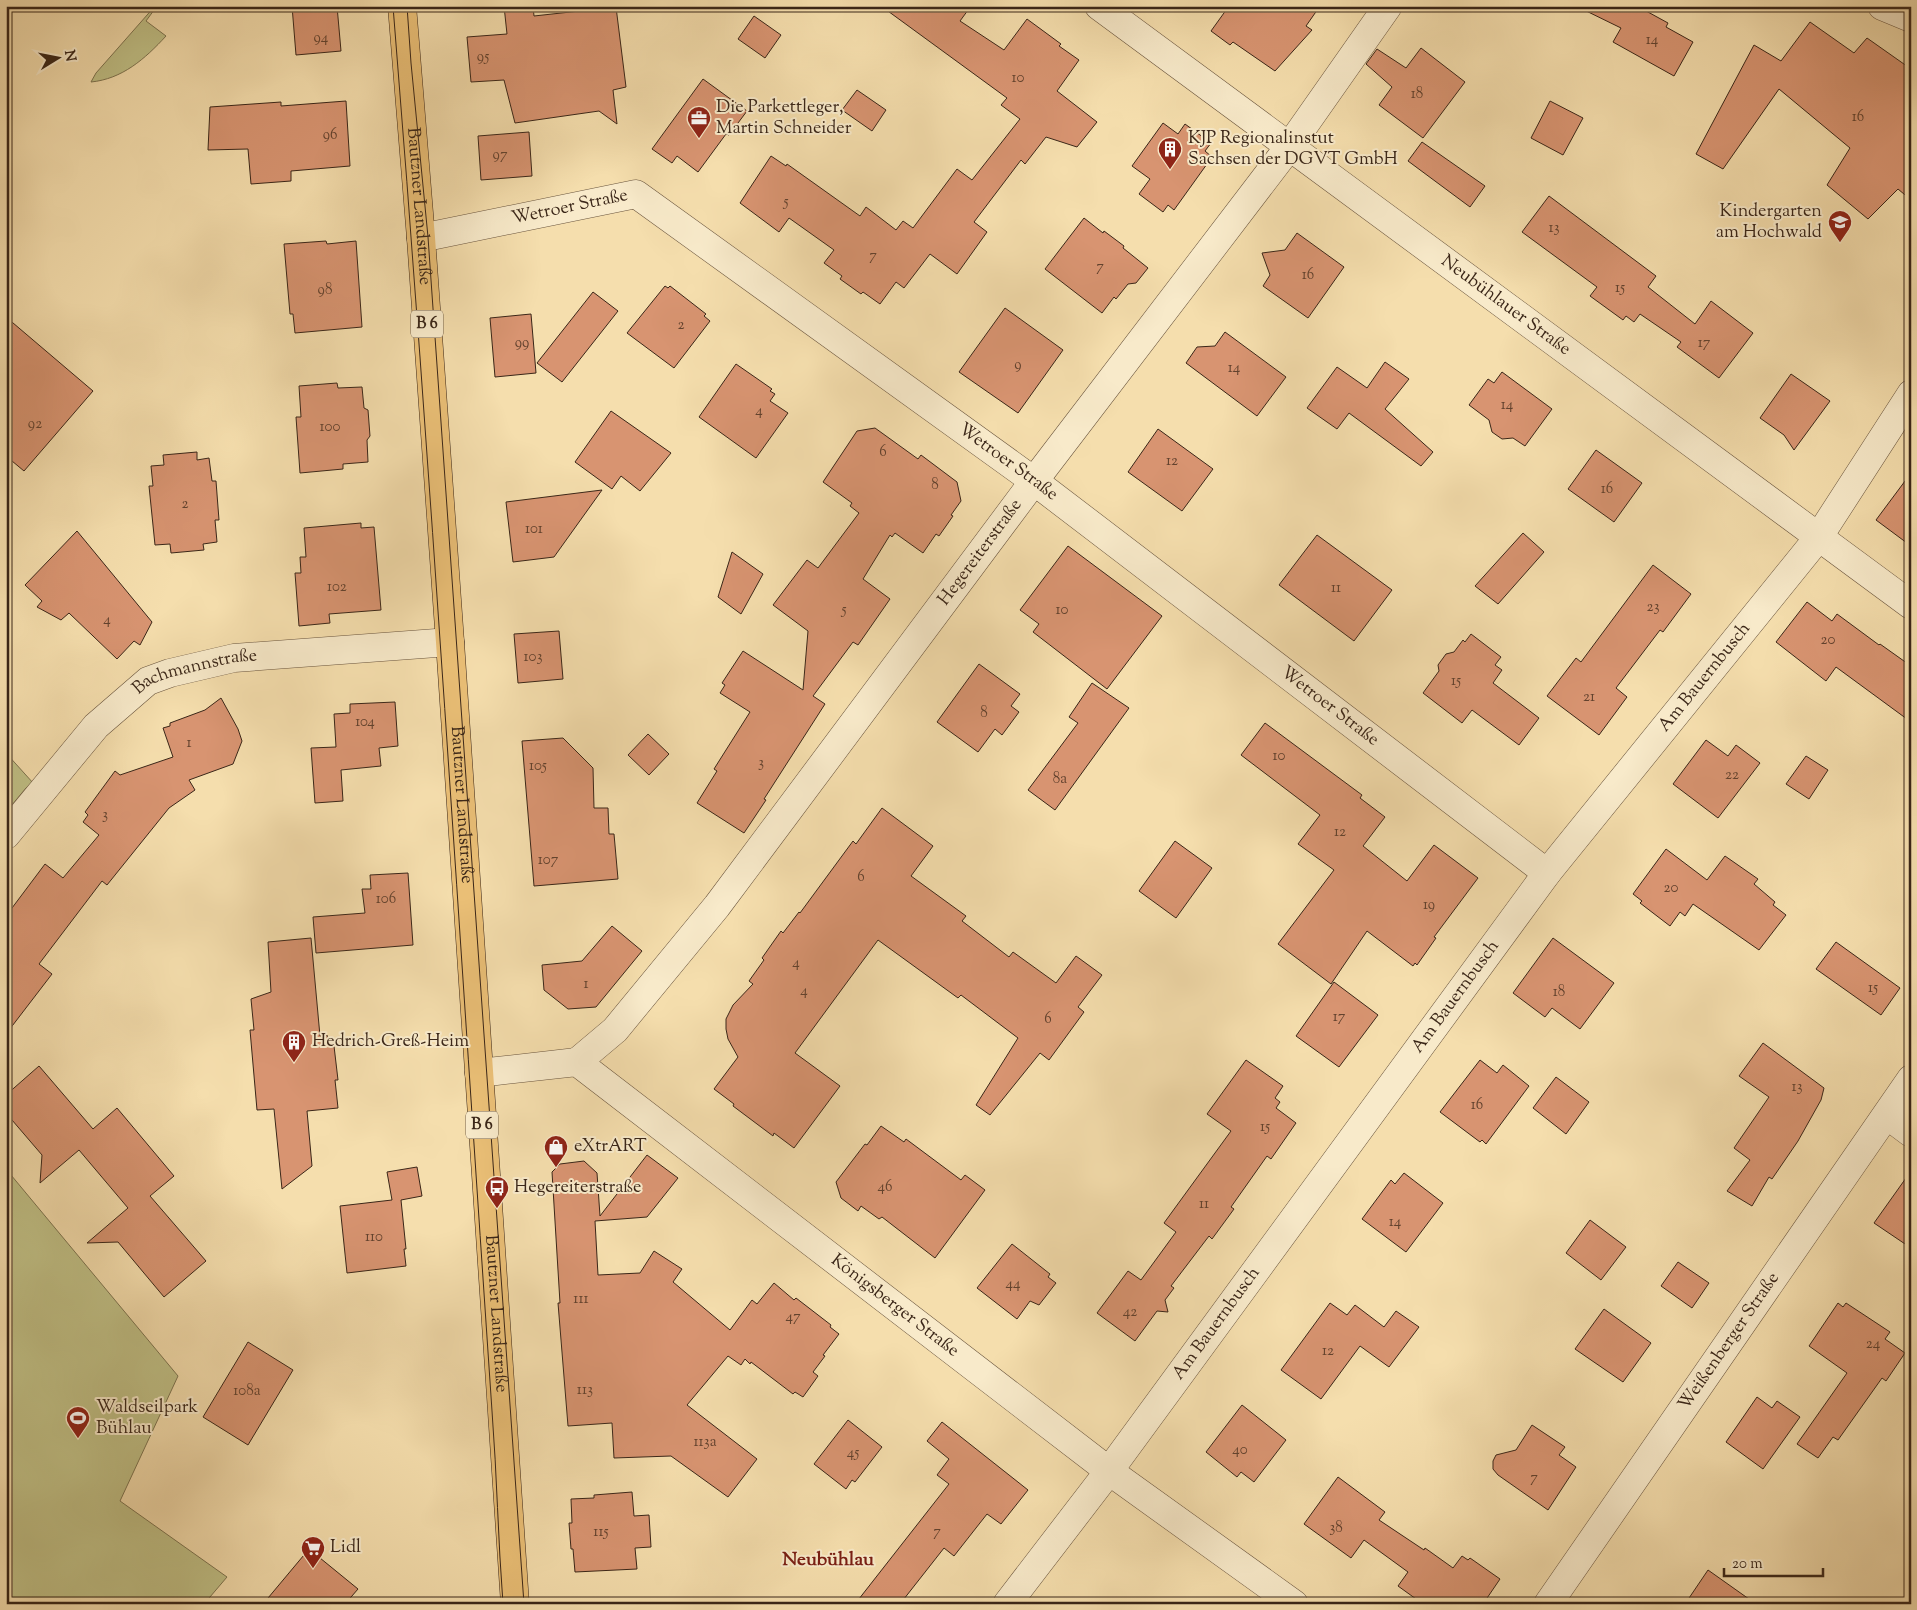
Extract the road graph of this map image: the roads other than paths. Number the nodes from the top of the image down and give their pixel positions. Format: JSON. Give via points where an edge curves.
{"nodes":[{"id":1,"x":402,"y":6,"type":"edge"},
{"id":2,"x":1099,"y":6,"type":"edge"},
{"id":3,"x":1388,"y":6,"type":"edge"},
{"id":4,"x":1882,"y":6,"type":"edge"},
{"id":5,"x":1911,"y":18,"type":"edge"},
{"id":6,"x":1289,"y":146,"type":"junction"},
{"id":7,"x":421,"y":238,"type":"junction"},
{"id":8,"x":1911,"y":394,"type":"edge"},
{"id":9,"x":1034,"y":481,"type":"junction"},
{"id":10,"x":1818,"y":538,"type":"junction"},
{"id":11,"x":1911,"y":606,"type":"edge"},
{"id":12,"x":450,"y":642,"type":"junction"},
{"id":13,"x":6,"y":835,"type":"edge"},
{"id":14,"x":1547,"y":873,"type":"junction"},
{"id":15,"x":577,"y":1062,"type":"junction"},
{"id":16,"x":479,"y":1073,"type":"junction"},
{"id":17,"x":1911,"y":1079,"type":"edge"},
{"id":18,"x":1887,"y":1115,"type":"junction"},
{"id":19,"x":1911,"y":1132,"type":"edge"},
{"id":20,"x":1109,"y":1471,"type":"junction"},
{"id":21,"x":515,"y":1604,"type":"edge"},
{"id":22,"x":1007,"y":1604,"type":"edge"},
{"id":23,"x":1294,"y":1604,"type":"edge"},
{"id":24,"x":1548,"y":1604,"type":"edge"}],
"edges":[{"from":1,"to":7,"type":"main road","name":"Bautzner Landstraße","number":"B 6"},
{"from":2,"to":6,"type":"street","name":"Neubühlauer Straße"},
{"from":3,"to":6,"type":"street","name":"Hegereiterstraße"},
{"from":4,"to":5,"type":"street"},
{"from":6,"to":9,"type":"street","name":"Hegereiterstraße"},
{"from":6,"to":10,"type":"street","name":"Neubühlauer Straße"},
{"from":7,"to":9,"type":"street","name":"Wetroer Straße","via":[[636,194]]},
{"from":7,"to":12,"type":"main road","name":"Bautzner Landstraße","number":"B 6"},
{"from":8,"to":10,"type":"street","name":"Am Bauernbusch"},
{"from":9,"to":14,"type":"street","name":"Wetroer Straße"},
{"from":9,"to":15,"type":"street","name":"Hegereiterstraße","via":[[717,906],[615,1030]]},
{"from":10,"to":11,"type":"street","name":"Neubühlauer Straße"},
{"from":10,"to":14,"type":"street","name":"Am Bauernbusch"},
{"from":12,"to":13,"type":"street","name":"Bachmannstraße","via":[[234,658],[148,681],[96,726]]},
{"from":12,"to":16,"type":"main road","name":"Bautzner Landstraße","number":"B 6"},
{"from":14,"to":20,"type":"street","name":"Am Bauernbusch"},
{"from":15,"to":16,"type":"street"},
{"from":15,"to":20,"type":"street","name":"Königsberger Straße"},
{"from":16,"to":21,"type":"main road","name":"Bautzner Landstraße","number":"B 6"},
{"from":17,"to":18,"type":"street","name":"Weißenberger Straße"},
{"from":18,"to":19,"type":"street"},
{"from":18,"to":24,"type":"street","name":"Weißenberger Straße"},
{"from":20,"to":22,"type":"street","name":"Am Bauernbusch"},
{"from":20,"to":23,"type":"street","name":"Königsberger Straße"}]}
